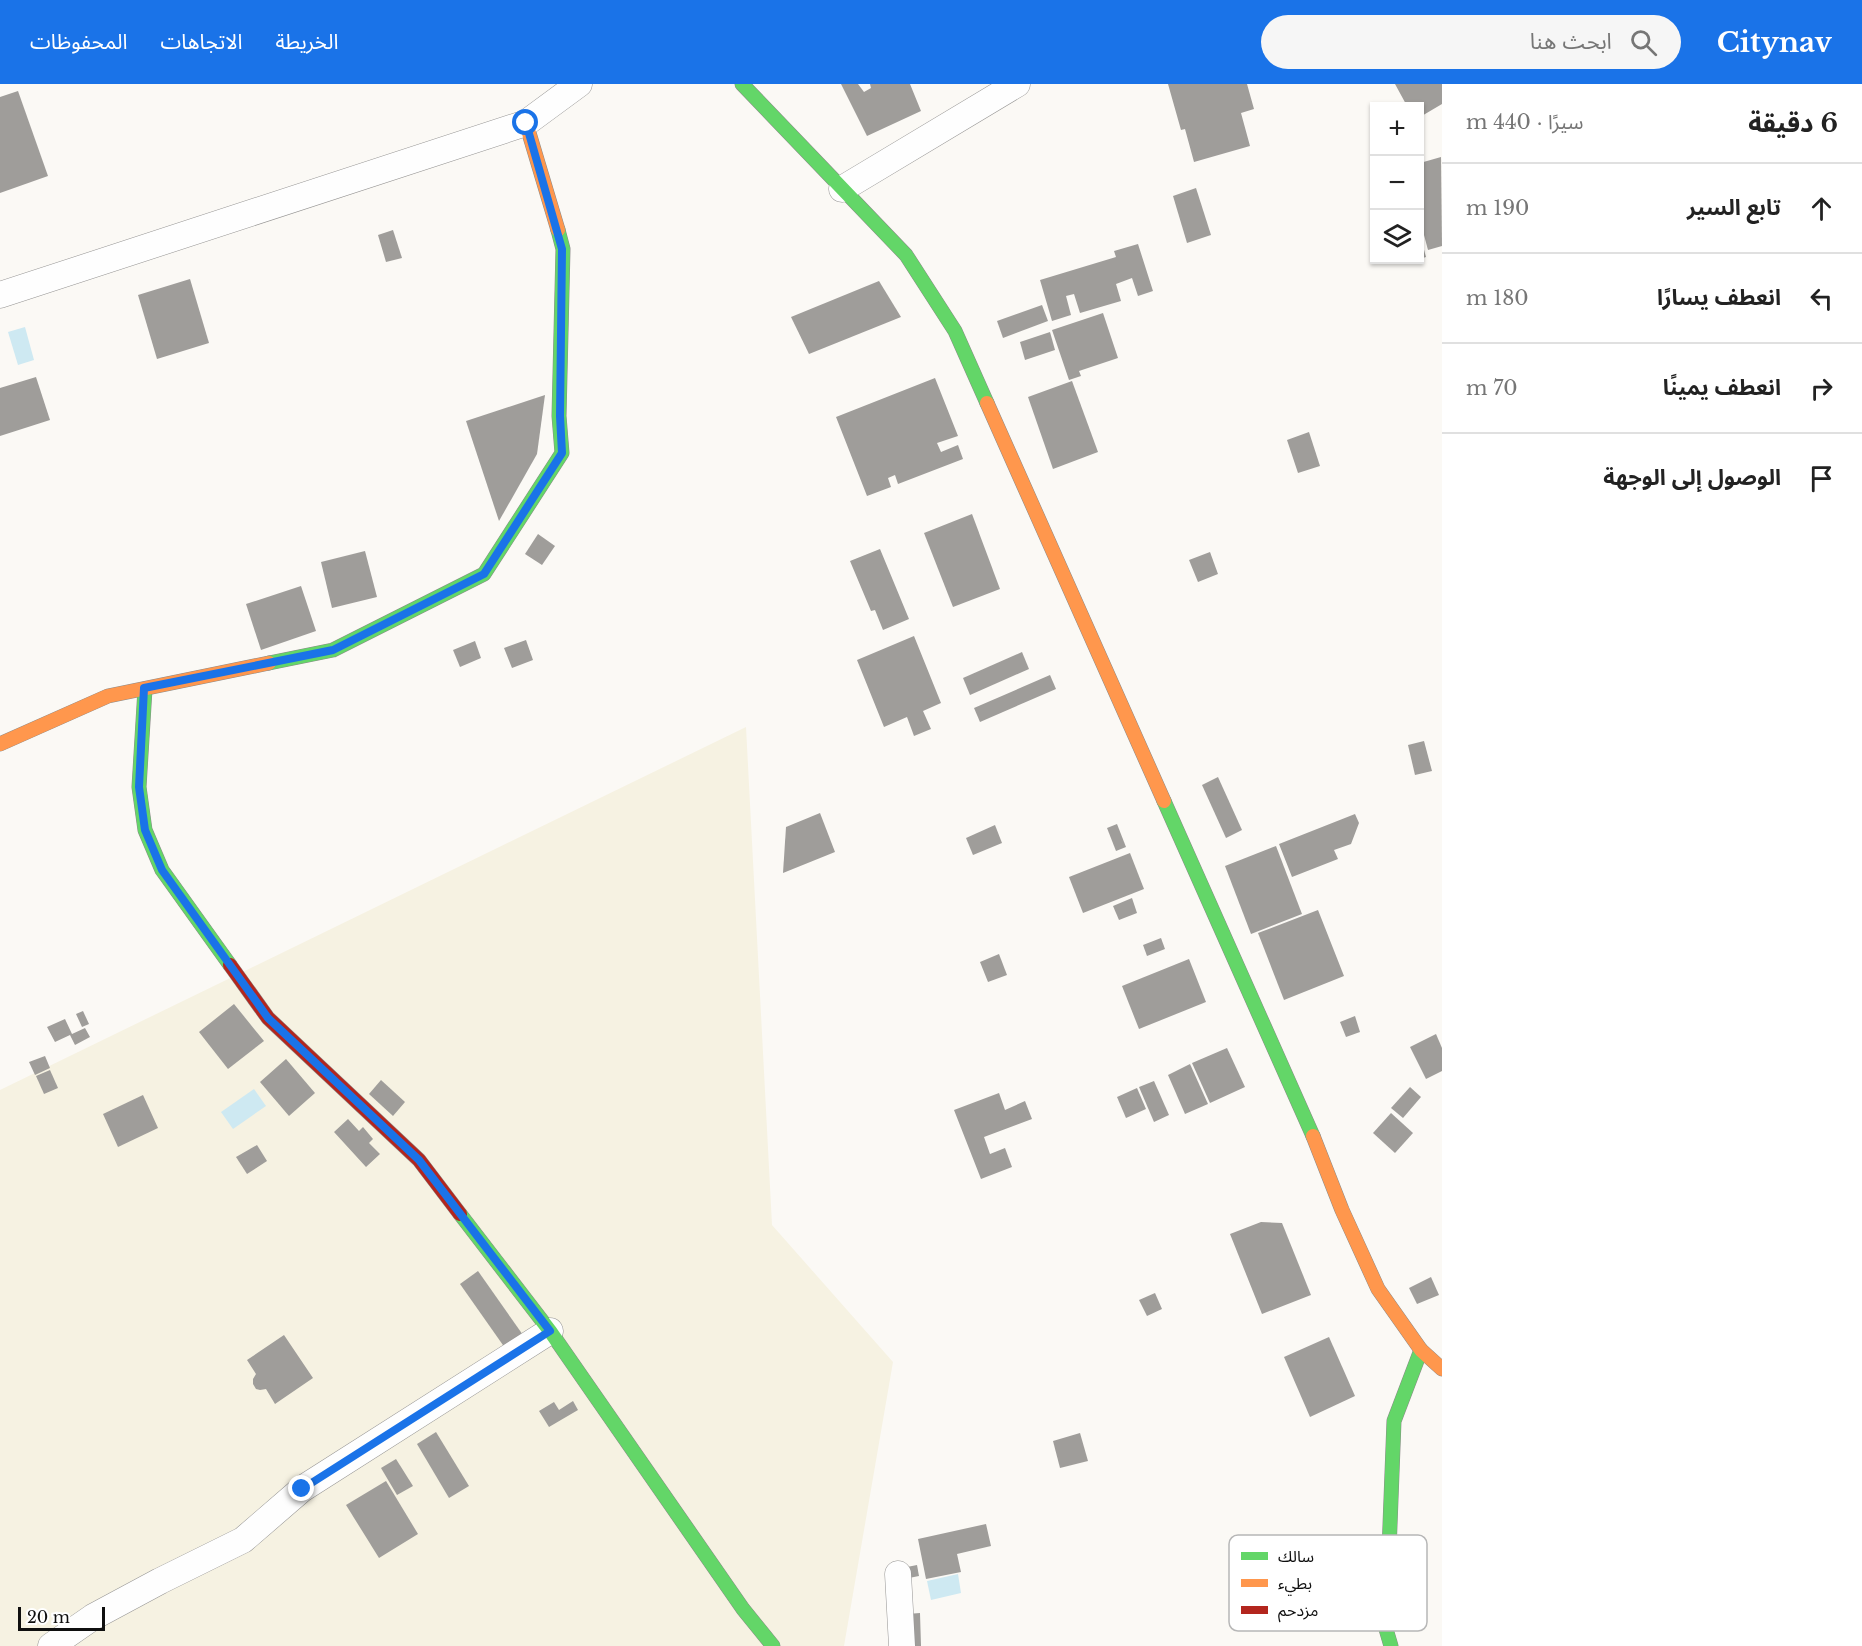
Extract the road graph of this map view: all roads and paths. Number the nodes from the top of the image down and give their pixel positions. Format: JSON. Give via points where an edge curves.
{"nodes":[{"id":1,"x":579,"y":84,"type":"edge"},
{"id":2,"x":742,"y":84,"type":"edge"},
{"id":3,"x":1017,"y":84,"type":"edge"},
{"id":4,"x":526,"y":123,"type":"junction"},
{"id":5,"x":842,"y":189,"type":"junction"},
{"id":6,"x":0,"y":294,"type":"edge"},
{"id":7,"x":144,"y":688,"type":"junction"},
{"id":8,"x":0,"y":744,"type":"edge"},
{"id":9,"x":550,"y":1331,"type":"junction"},
{"id":10,"x":1421,"y":1350,"type":"junction"},
{"id":11,"x":1442,"y":1370,"type":"edge"},
{"id":12,"x":1390,"y":1535,"type":"edge"},
{"id":13,"x":898,"y":1574,"type":"dead end"},
{"id":14,"x":1387,"y":1631,"type":"edge"},
{"id":15,"x":51,"y":1646,"type":"edge"},
{"id":16,"x":772,"y":1646,"type":"edge"},
{"id":17,"x":902,"y":1646,"type":"edge"},
{"id":18,"x":1391,"y":1646,"type":"edge"}],
"edges":[{"from":1,"to":4,"type":"street"},
{"from":2,"to":5,"type":"street"},
{"from":3,"to":5,"type":"street"},
{"from":4,"to":6,"type":"street"},
{"from":4,"to":7,"type":"street","via":[[562,249],[562,453],[484,574],[333,650]]},
{"from":5,"to":10,"type":"street","via":[[906,255],[955,331],[1378,1289]]},
{"from":7,"to":8,"type":"street","via":[[108,696]]},
{"from":7,"to":9,"type":"street","via":[[139,787],[145,830],[162,870],[268,1018],[419,1160]]},
{"from":9,"to":15,"type":"street","via":[[302,1489],[243,1540],[93,1617]]},
{"from":9,"to":16,"type":"street"},
{"from":10,"to":11,"type":"street"},
{"from":10,"to":12,"type":"street","via":[[1394,1421]]},
{"from":13,"to":17,"type":"street"},
{"from":14,"to":18,"type":"street"}]}
